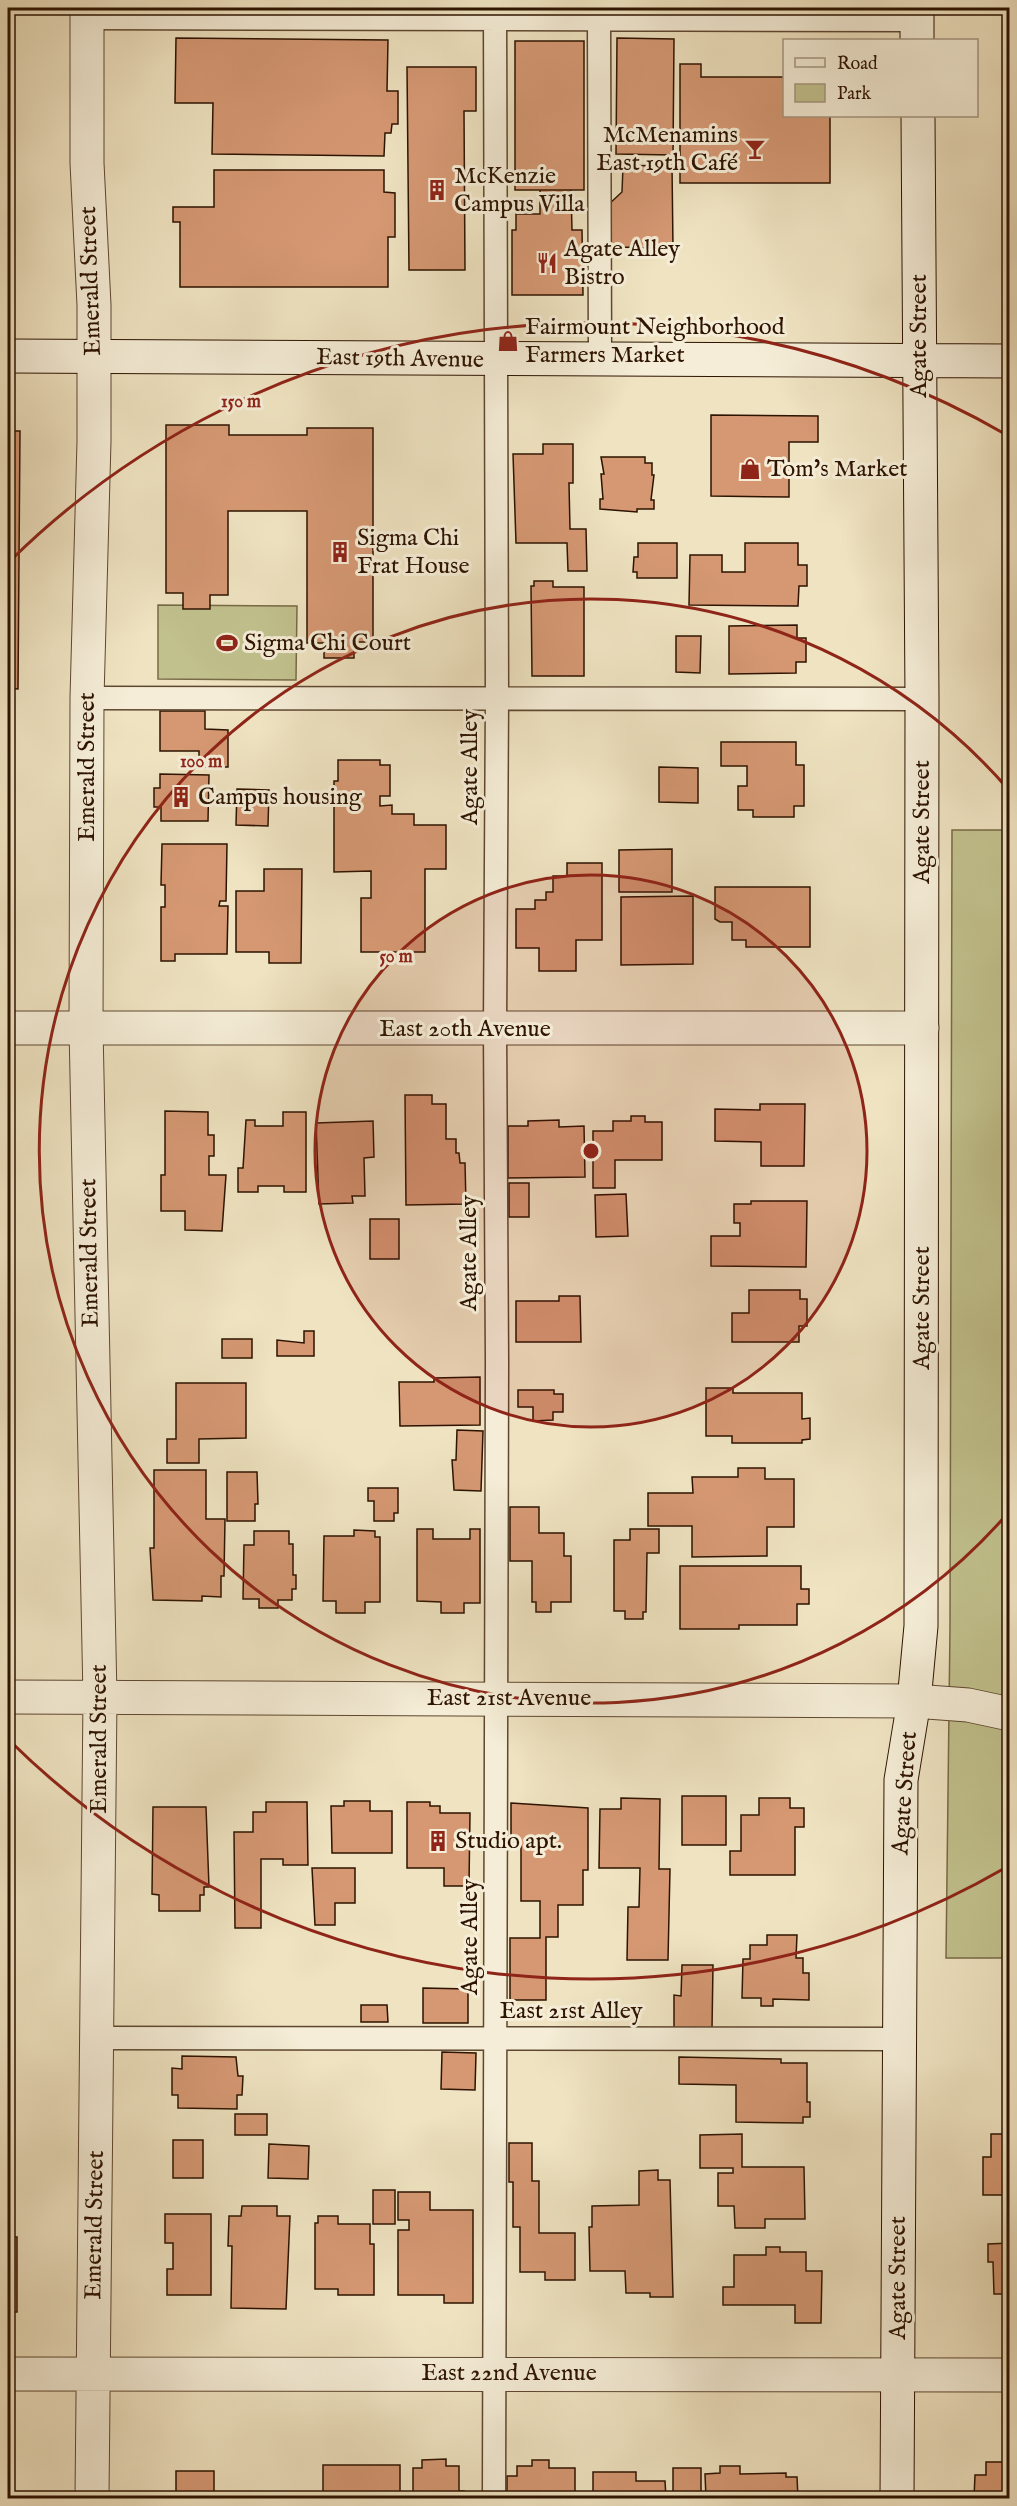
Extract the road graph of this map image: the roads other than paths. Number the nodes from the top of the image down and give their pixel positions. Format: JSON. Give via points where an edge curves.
{"nodes":[{"id":1,"x":87,"y":13,"type":"edge"},
{"id":2,"x":495,"y":13,"type":"edge"},
{"id":3,"x":600,"y":20,"type":"junction"},
{"id":4,"x":917,"y":23,"type":"edge"},
{"id":5,"x":918,"y":117,"type":"edge"},
{"id":6,"x":8,"y":356,"type":"edge"},
{"id":7,"x":93,"y":356,"type":"junction"},
{"id":8,"x":497,"y":360,"type":"junction"},
{"id":9,"x":600,"y":360,"type":"junction"},
{"id":10,"x":920,"y":361,"type":"junction"},
{"id":11,"x":1010,"y":361,"type":"edge"},
{"id":12,"x":87,"y":698,"type":"junction"},
{"id":13,"x":497,"y":698,"type":"junction"},
{"id":14,"x":922,"y":699,"type":"junction"},
{"id":15,"x":8,"y":1028,"type":"edge"},
{"id":16,"x":86,"y":1028,"type":"junction"},
{"id":17,"x":922,"y":1028,"type":"junction"},
{"id":18,"x":495,"y":1029,"type":"junction"},
{"id":19,"x":8,"y":1697,"type":"edge"},
{"id":20,"x":100,"y":1697,"type":"junction"},
{"id":21,"x":497,"y":1698,"type":"junction"},
{"id":22,"x":914,"y":1701,"type":"junction"},
{"id":23,"x":1010,"y":1714,"type":"edge"},
{"id":24,"x":97,"y":2038,"type":"junction"},
{"id":25,"x":497,"y":2038,"type":"junction"},
{"id":26,"x":900,"y":2039,"type":"junction"},
{"id":27,"x":493,"y":2373,"type":"junction"},
{"id":28,"x":8,"y":2374,"type":"edge"},
{"id":29,"x":93,"y":2374,"type":"junction"},
{"id":30,"x":898,"y":2374,"type":"junction"},
{"id":31,"x":1010,"y":2375,"type":"edge"},
{"id":32,"x":92,"y":2499,"type":"edge"},
{"id":33,"x":494,"y":2499,"type":"edge"},
{"id":34,"x":897,"y":2499,"type":"edge"}],
"edges":[{"from":1,"to":2,"type":"lane"},
{"from":1,"to":7,"type":"street","name":"Emerald Street"},
{"from":2,"to":3,"type":"lane"},
{"from":2,"to":8,"type":"lane","name":"Agate Alley"},
{"from":3,"to":4,"type":"lane"},
{"from":3,"to":9,"type":"lane"},
{"from":5,"to":10,"type":"street","name":"Agate Street"},
{"from":6,"to":7,"type":"street","name":"East 19th Avenue"},
{"from":7,"to":8,"type":"street","name":"East 19th Avenue"},
{"from":7,"to":12,"type":"street","name":"Emerald Street"},
{"from":8,"to":9,"type":"street","name":"East 19th Avenue"},
{"from":8,"to":13,"type":"lane","name":"Agate Alley"},
{"from":9,"to":10,"type":"street","name":"East 19th Avenue"},
{"from":10,"to":11,"type":"street","name":"East 19th Avenue"},
{"from":10,"to":14,"type":"street","name":"Agate Street"},
{"from":12,"to":13,"type":"lane"},
{"from":12,"to":16,"type":"street","name":"Emerald Street"},
{"from":13,"to":14,"type":"lane"},
{"from":13,"to":18,"type":"lane","name":"Agate Alley"},
{"from":14,"to":17,"type":"street","name":"Agate Street"},
{"from":15,"to":16,"type":"street","name":"East 20th Avenue"},
{"from":16,"to":18,"type":"street","name":"East 20th Avenue"},
{"from":16,"to":20,"type":"street","name":"Emerald Street"},
{"from":17,"to":18,"type":"street","name":"East 20th Avenue"},
{"from":17,"to":22,"type":"street","name":"Agate Street","via":[[921,1626]]},
{"from":18,"to":21,"type":"lane","name":"Agate Alley"},
{"from":19,"to":20,"type":"street","name":"East 21st Avenue"},
{"from":20,"to":21,"type":"street","name":"East 21st Avenue"},
{"from":20,"to":24,"type":"street","name":"Emerald Street"},
{"from":21,"to":22,"type":"street","name":"East 21st Avenue"},
{"from":21,"to":25,"type":"lane","name":"Agate Alley"},
{"from":22,"to":23,"type":"street","name":"East 21st Avenue","via":[[977,1706]]},
{"from":22,"to":26,"type":"street","name":"Agate Street","via":[[901,1780]]},
{"from":24,"to":25,"type":"lane","name":"East 21st Alley"},
{"from":24,"to":29,"type":"street","name":"Emerald Street"},
{"from":25,"to":26,"type":"lane","name":"East 21st Alley"},
{"from":25,"to":27,"type":"lane","name":"Agate Alley"},
{"from":26,"to":30,"type":"street","name":"Agate Street"},
{"from":27,"to":29,"type":"street","name":"East 22nd Avenue"},
{"from":27,"to":30,"type":"street","name":"East 22nd Avenue"},
{"from":27,"to":33,"type":"lane","name":"Agate Alley"},
{"from":28,"to":29,"type":"street","name":"East 22nd Avenue"},
{"from":29,"to":32,"type":"street","name":"Emerald Street"},
{"from":30,"to":31,"type":"street","name":"East 22nd Avenue"},
{"from":30,"to":34,"type":"street","name":"Agate Street"}]}
